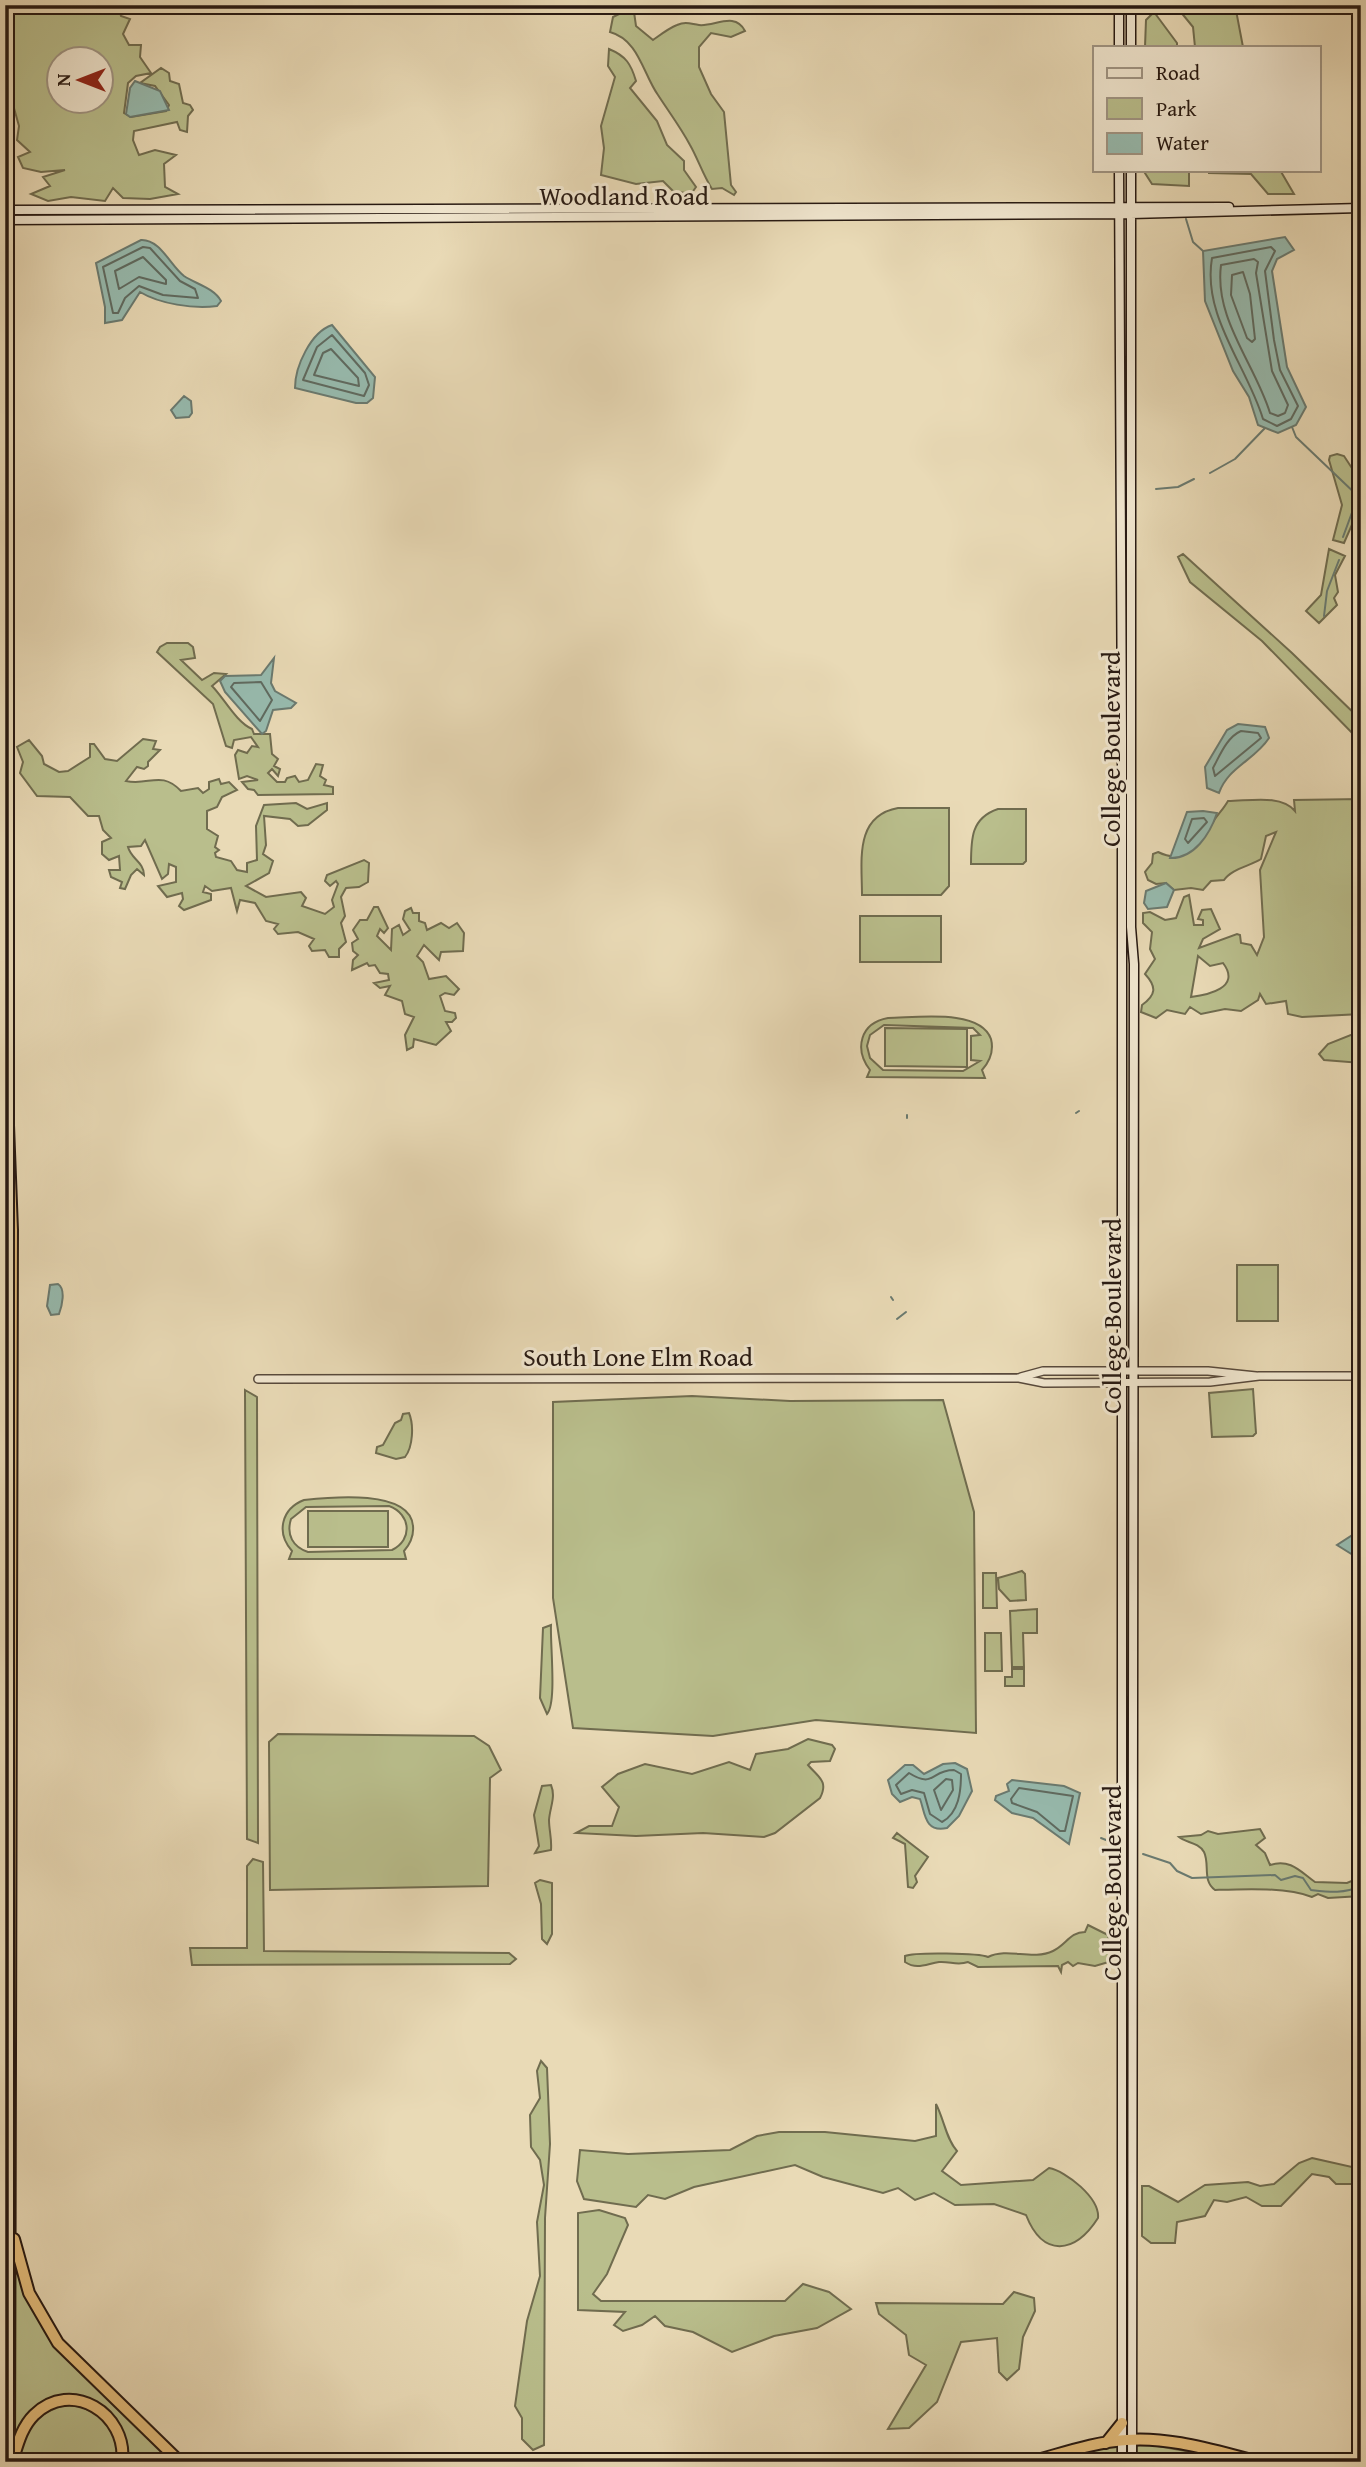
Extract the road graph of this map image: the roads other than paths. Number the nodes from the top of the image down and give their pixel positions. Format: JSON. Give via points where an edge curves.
{"nodes":[{"id":1,"x":1119,"y":5,"type":"edge"},
{"id":2,"x":1131,"y":5,"type":"edge"},
{"id":3,"x":1119,"y":46,"type":"edge"},
{"id":4,"x":1131,"y":46,"type":"edge"},
{"id":5,"x":1119,"y":172,"type":"edge"},
{"id":6,"x":1131,"y":172,"type":"edge"},
{"id":7,"x":1361,"y":208,"type":"edge"},
{"id":8,"x":5,"y":210,"type":"edge"},
{"id":9,"x":141,"y":210,"type":"junction"},
{"id":10,"x":1119,"y":210,"type":"junction"},
{"id":11,"x":1131,"y":210,"type":"junction"},
{"id":12,"x":127,"y":219,"type":"junction"},
{"id":13,"x":5,"y":220,"type":"edge"},
{"id":14,"x":5,"y":1047,"type":"edge"},
{"id":15,"x":1121,"y":1371,"type":"junction"},
{"id":16,"x":1132,"y":1371,"type":"junction"},
{"id":17,"x":1361,"y":1376,"type":"edge"},
{"id":18,"x":1256,"y":1377,"type":"junction"},
{"id":19,"x":1018,"y":1378,"type":"junction"},
{"id":20,"x":258,"y":1379,"type":"dead end"},
{"id":21,"x":1121,"y":1382,"type":"junction"},
{"id":22,"x":1132,"y":1382,"type":"junction"},
{"id":23,"x":10,"y":2216,"type":"junction"},
{"id":24,"x":1122,"y":2423,"type":"junction"},
{"id":25,"x":1127,"y":2440,"type":"junction"},
{"id":26,"x":1106,"y":2443,"type":"junction"},
{"id":27,"x":10,"y":2462,"type":"edge"},
{"id":28,"x":122,"y":2462,"type":"edge"},
{"id":29,"x":180,"y":2462,"type":"edge"},
{"id":30,"x":1030,"y":2462,"type":"edge"},
{"id":31,"x":1122,"y":2462,"type":"edge"},
{"id":32,"x":1132,"y":2462,"type":"edge"},
{"id":33,"x":1261,"y":2462,"type":"edge"}],
"edges":[{"from":1,"to":3,"type":"main road"},
{"from":2,"to":4,"type":"main road"},
{"from":5,"to":10,"type":"main road","name":"College Boulevard"},
{"from":6,"to":11,"type":"main road","name":"College Boulevard"},
{"from":7,"to":11,"type":"main road","name":"Woodland Road","via":[[1216,205]]},
{"from":8,"to":9,"type":"main road","name":"Woodland Road"},
{"from":9,"to":10,"type":"main road","name":"Woodland Road"},
{"from":9,"to":12,"type":"main road"},
{"from":10,"to":11,"type":"main road","name":"Woodland Road"},
{"from":10,"to":12,"type":"main road","name":"Woodland Road"},
{"from":10,"to":15,"type":"main road","name":"College Boulevard"},
{"from":11,"to":16,"type":"main road","name":"College Boulevard"},
{"from":12,"to":13,"type":"main road","name":"Woodland Road"},
{"from":14,"to":23,"type":"highway","via":[[12,1230]]},
{"from":15,"to":16,"type":"street","name":"South Lone Elm Road"},
{"from":15,"to":19,"type":"street","name":"South Lone Elm Road","via":[[1043,1371]]},
{"from":15,"to":21,"type":"main road","name":"College Boulevard"},
{"from":16,"to":18,"type":"street","name":"South Lone Elm Road","via":[[1208,1371]]},
{"from":16,"to":22,"type":"main road","name":"College Boulevard"},
{"from":17,"to":18,"type":"street","name":"South Lone Elm Road"},
{"from":18,"to":22,"type":"street","name":"South Lone Elm Road","via":[[1221,1382]]},
{"from":19,"to":20,"type":"street","name":"South Lone Elm Road"},
{"from":19,"to":21,"type":"street","name":"South Lone Elm Road"},
{"from":21,"to":22,"type":"street","name":"South Lone Elm Road"},
{"from":21,"to":24,"type":"main road","name":"College Boulevard"},
{"from":22,"to":25,"type":"main road","name":"College Boulevard"},
{"from":23,"to":27,"type":"highway"},
{"from":23,"to":29,"type":"highway","via":[[24,2281],[50,2332],[81,2368]]},
{"from":24,"to":25,"type":"main road","name":"College Boulevard"},
{"from":24,"to":26,"type":"highway"},
{"from":25,"to":26,"type":"highway"},
{"from":25,"to":31,"type":"main road","name":"College Boulevard"},
{"from":25,"to":32,"type":"main road","name":"College Boulevard"},
{"from":25,"to":33,"type":"highway","via":[[1195,2446]]},
{"from":26,"to":30,"type":"highway"},
{"from":27,"to":28,"type":"highway","via":[[30,2418],[48,2404],[69,2399],[89,2403],[112,2420],[121,2436]]}]}
